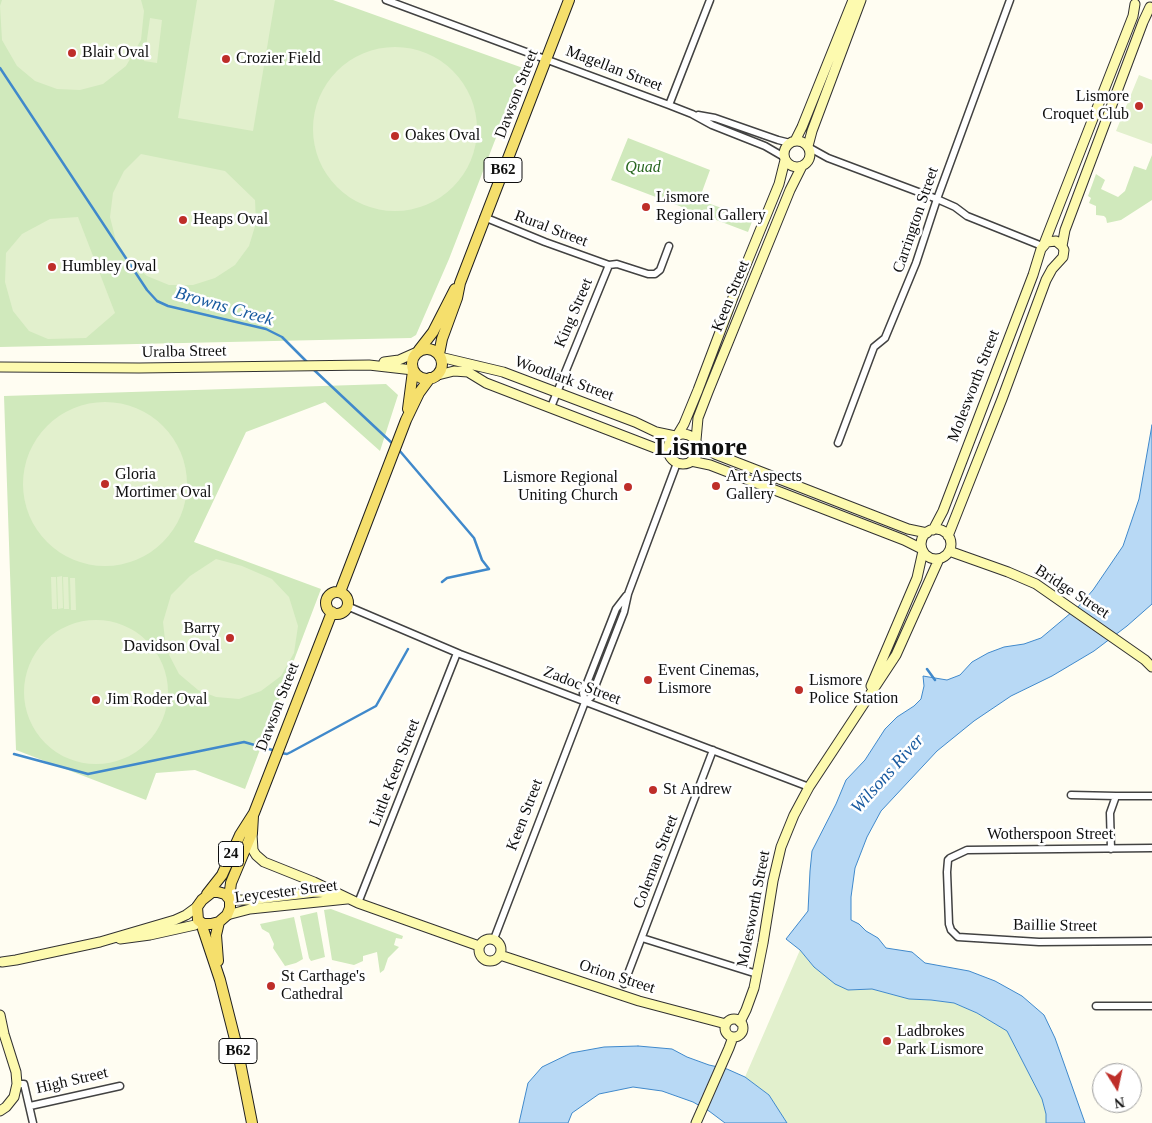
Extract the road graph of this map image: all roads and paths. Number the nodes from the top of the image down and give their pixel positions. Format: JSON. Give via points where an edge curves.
{"nodes":[{"id":1,"x":386,"y":0,"type":"edge"},
{"id":2,"x":570,"y":0,"type":"edge"},
{"id":3,"x":710,"y":0,"type":"edge"},
{"id":4,"x":852,"y":0,"type":"edge"},
{"id":5,"x":861,"y":0,"type":"edge"},
{"id":6,"x":1010,"y":0,"type":"edge"},
{"id":7,"x":1134,"y":1,"type":"edge"},
{"id":8,"x":1151,"y":7,"type":"edge"},
{"id":9,"x":546,"y":58,"type":"junction"},
{"id":10,"x":669,"y":104,"type":"junction"},
{"id":11,"x":692,"y":114,"type":"junction"},
{"id":12,"x":792,"y":142,"type":"junction"},
{"id":13,"x":809,"y":147,"type":"junction"},
{"id":14,"x":785,"y":159,"type":"junction"},
{"id":15,"x":802,"y":166,"type":"junction"},
{"id":16,"x":937,"y":199,"type":"junction"},
{"id":17,"x":484,"y":217,"type":"junction"},
{"id":18,"x":668,"y":246,"type":"dead end"},
{"id":19,"x":1062,"y":246,"type":"junction"},
{"id":20,"x":1042,"y":248,"type":"junction"},
{"id":21,"x":1056,"y":264,"type":"junction"},
{"id":22,"x":609,"y":265,"type":"junction"},
{"id":23,"x":460,"y":283,"type":"junction"},
{"id":24,"x":418,"y":351,"type":"junction"},
{"id":25,"x":440,"y":356,"type":"junction"},
{"id":26,"x":369,"y":365,"type":"junction"},
{"id":27,"x":0,"y":367,"type":"edge"},
{"id":28,"x":413,"y":370,"type":"junction"},
{"id":29,"x":434,"y":377,"type":"junction"},
{"id":30,"x":557,"y":392,"type":"junction"},
{"id":31,"x":551,"y":407,"type":"junction"},
{"id":32,"x":406,"y":420,"type":"junction"},
{"id":33,"x":677,"y":435,"type":"junction"},
{"id":34,"x":697,"y":443,"type":"junction"},
{"id":35,"x":838,"y":443,"type":"dead end"},
{"id":36,"x":668,"y":453,"type":"junction"},
{"id":37,"x":691,"y":461,"type":"junction"},
{"id":38,"x":677,"y":463,"type":"junction"},
{"id":39,"x":930,"y":531,"type":"junction"},
{"id":40,"x":948,"y":536,"type":"junction"},
{"id":41,"x":923,"y":550,"type":"junction"},
{"id":42,"x":949,"y":551,"type":"junction"},
{"id":43,"x":938,"y":559,"type":"junction"},
{"id":44,"x":340,"y":592,"type":"junction"},
{"id":45,"x":347,"y":606,"type":"junction"},
{"id":46,"x":332,"y":612,"type":"junction"},
{"id":47,"x":458,"y":653,"type":"junction"},
{"id":48,"x":1148,"y":661,"type":"edge"},
{"id":49,"x":1152,"y":667,"type":"edge"},
{"id":50,"x":585,"y":702,"type":"junction"},
{"id":51,"x":864,"y":702,"type":"junction"},
{"id":52,"x":713,"y":750,"type":"junction"},
{"id":53,"x":809,"y":788,"type":"junction"},
{"id":54,"x":1071,"y":795,"type":"dead end"},
{"id":55,"x":1116,"y":796,"type":"junction"},
{"id":56,"x":1152,"y":796,"type":"edge"},
{"id":57,"x":254,"y":813,"type":"junction"},
{"id":58,"x":252,"y":833,"type":"junction"},
{"id":59,"x":1152,"y":848,"type":"edge"},
{"id":60,"x":1111,"y":849,"type":"junction"},
{"id":61,"x":334,"y":893,"type":"junction"},
{"id":62,"x":208,"y":894,"type":"junction"},
{"id":63,"x":229,"y":899,"type":"junction"},
{"id":64,"x":354,"y":901,"type":"junction"},
{"id":65,"x":197,"y":908,"type":"junction"},
{"id":66,"x":227,"y":915,"type":"junction"},
{"id":67,"x":219,"y":922,"type":"junction"},
{"id":68,"x":202,"y":923,"type":"junction"},
{"id":69,"x":958,"y":937,"type":"joint"},
{"id":70,"x":642,"y":938,"type":"junction"},
{"id":71,"x":494,"y":940,"type":"junction"},
{"id":72,"x":1152,"y":941,"type":"edge"},
{"id":73,"x":100,"y":942,"type":"junction"},
{"id":74,"x":480,"y":946,"type":"junction"},
{"id":75,"x":500,"y":955,"type":"junction"},
{"id":76,"x":1,"y":963,"type":"edge"},
{"id":77,"x":757,"y":974,"type":"junction"},
{"id":78,"x":220,"y":980,"type":"junction"},
{"id":79,"x":624,"y":984,"type":"dead end"},
{"id":80,"x":1096,"y":1006,"type":"dead end"},
{"id":81,"x":1152,"y":1006,"type":"edge"},
{"id":82,"x":0,"y":1015,"type":"edge"},
{"id":83,"x":740,"y":1022,"type":"junction"},
{"id":84,"x":726,"y":1024,"type":"junction"},
{"id":85,"x":732,"y":1036,"type":"junction"},
{"id":86,"x":17,"y":1084,"type":"junction"},
{"id":87,"x":120,"y":1086,"type":"dead end"},
{"id":88,"x":30,"y":1106,"type":"junction"},
{"id":89,"x":0,"y":1111,"type":"edge"},
{"id":90,"x":33,"y":1123,"type":"edge"},
{"id":91,"x":252,"y":1123,"type":"edge"},
{"id":92,"x":696,"y":1123,"type":"edge"}],
"edges":[{"from":1,"to":9,"type":"street","name":"Magellan Street"},
{"from":2,"to":9,"type":"main road","name":"Dawson Street","number":"B62"},
{"from":3,"to":10,"type":"street"},
{"from":4,"to":12,"type":"street","via":[[802,127]]},
{"from":5,"to":13,"type":"street","via":[[812,131]]},
{"from":6,"to":16,"type":"street","name":"Carrington Street"},
{"from":7,"to":8,"type":"street","via":[[1141,9]]},
{"from":7,"to":20,"type":"street","name":"Molesworth Street","via":[[1133,16]]},
{"from":8,"to":19,"type":"street","via":[[1065,230]]},
{"from":9,"to":10,"type":"street","name":"Magellan Street"},
{"from":9,"to":17,"type":"main road","name":"Dawson Street","number":"B62"},
{"from":10,"to":11,"type":"street","name":"Magellan Street"},
{"from":11,"to":12,"type":"street","name":"Magellan Street"},
{"from":11,"to":14,"type":"street","name":"Magellan Street","via":[[765,146]]},
{"from":12,"to":13,"type":"street","via":[[802,141]]},
{"from":12,"to":14,"type":"street","via":[[784,151]]},
{"from":13,"to":15,"type":"street","via":[[811,153]]},
{"from":13,"to":16,"type":"street","via":[[828,158]]},
{"from":14,"to":15,"type":"street","via":[[794,167]]},
{"from":14,"to":33,"type":"street","name":"Keen Street","via":[[779,184]]},
{"from":15,"to":34,"type":"street","name":"Keen Street","via":[[698,418]]},
{"from":16,"to":20,"type":"street","via":[[967,216]]},
{"from":16,"to":35,"type":"street","name":"Carrington Street","via":[[916,263],[885,338],[874,347]]},
{"from":17,"to":22,"type":"street","name":"Rural Street"},
{"from":17,"to":23,"type":"main road","name":"Dawson Street","number":"B62"},
{"from":18,"to":22,"type":"street","name":"King Street","via":[[660,270],[655,274],[618,264]]},
{"from":19,"to":20,"type":"street","via":[[1053,241]]},
{"from":19,"to":21,"type":"street","via":[[1063,258]]},
{"from":20,"to":21,"type":"street","via":[[1045,262]]},
{"from":20,"to":39,"type":"street","name":"Molesworth Street","via":[[946,503]]},
{"from":21,"to":40,"type":"street","name":"Molesworth Street","via":[[1044,286]]},
{"from":22,"to":30,"type":"street","name":"King Street"},
{"from":23,"to":24,"type":"main road","name":"Dawson Street","number":"B62","via":[[433,332]]},
{"from":23,"to":25,"type":"main road","name":"Dawson Street","number":"B62"},
{"from":24,"to":25,"type":"main road","via":[[428,348]]},
{"from":24,"to":26,"type":"street","name":"Uralba Street","via":[[399,360]]},
{"from":24,"to":28,"type":"main road","number":"B62","via":[[412,362]]},
{"from":25,"to":29,"type":"main road","number":"B62","via":[[442,364]]},
{"from":25,"to":30,"type":"street","name":"Woodlark Street","via":[[503,372]]},
{"from":26,"to":27,"type":"street","name":"Uralba Street"},
{"from":26,"to":28,"type":"street","name":"Uralba Street"},
{"from":28,"to":29,"type":"main road","via":[[422,378]]},
{"from":28,"to":32,"type":"main road","number":"B62"},
{"from":29,"to":31,"type":"street","name":"Woodlark Street","via":[[454,370],[468,372]]},
{"from":29,"to":32,"type":"main road","number":"B62","via":[[419,394]]},
{"from":30,"to":31,"type":"street","name":"King Street"},
{"from":30,"to":33,"type":"street","name":"Woodlark Street","via":[[656,432]]},
{"from":31,"to":36,"type":"street","name":"Woodlark Street"},
{"from":32,"to":44,"type":"main road","number":"B62"},
{"from":33,"to":34,"type":"street","via":[[688,434]]},
{"from":33,"to":36,"type":"street","via":[[669,444]]},
{"from":34,"to":37,"type":"street","via":[[697,454]]},
{"from":34,"to":39,"type":"street","via":[[715,454],[908,529]]},
{"from":36,"to":38,"type":"street"},
{"from":37,"to":38,"type":"street"},
{"from":37,"to":41,"type":"street","via":[[719,468]]},
{"from":38,"to":50,"type":"street","name":"Keen Street","via":[[624,612],[591,697]]},
{"from":39,"to":40,"type":"street","via":[[941,530]]},
{"from":39,"to":41,"type":"street","via":[[922,541]]},
{"from":40,"to":42,"type":"street","via":[[951,542]]},
{"from":41,"to":43,"type":"street"},
{"from":41,"to":51,"type":"street","name":"Molesworth Street","via":[[920,569]]},
{"from":42,"to":43,"type":"street"},
{"from":42,"to":48,"type":"street","name":"Bridge Street","via":[[1022,578],[1048,592]]},
{"from":43,"to":51,"type":"street","name":"Molesworth Street","via":[[903,644]]},
{"from":44,"to":45,"type":"main road","via":[[347,599]]},
{"from":44,"to":46,"type":"main road","number":"B62","via":[[333,592],[327,599],[326,605]]},
{"from":45,"to":46,"type":"main road","via":[[342,612]]},
{"from":45,"to":47,"type":"street","name":"Zadoc Street"},
{"from":46,"to":57,"type":"main road","name":"Dawson Street","number":"B62"},
{"from":47,"to":50,"type":"street","name":"Zadoc Street"},
{"from":47,"to":64,"type":"street","name":"Little Keen Street"},
{"from":48,"to":49,"type":"street","name":"Bridge Street"},
{"from":50,"to":52,"type":"street","name":"Zadoc Street"},
{"from":50,"to":71,"type":"street","name":"Keen Street"},
{"from":51,"to":53,"type":"street","name":"Molesworth Street"},
{"from":52,"to":53,"type":"street","name":"Zadoc Street"},
{"from":52,"to":70,"type":"street","name":"Coleman Street"},
{"from":53,"to":77,"type":"street","name":"Molesworth Street","via":[[782,847]]},
{"from":54,"to":55,"type":"street"},
{"from":55,"to":56,"type":"street"},
{"from":55,"to":60,"type":"street","via":[[1110,813]]},
{"from":57,"to":58,"type":"main road","name":"Dawson Street","number":"B62"},
{"from":57,"to":62,"type":"main road","name":"Dawson Street","number":"24","via":[[222,875]]},
{"from":58,"to":61,"type":"street","via":[[253,850],[260,859]]},
{"from":58,"to":63,"type":"main road","name":"Dawson Street","number":"B62","via":[[231,882]]},
{"from":59,"to":60,"type":"street","name":"Wotherspoon Street"},
{"from":60,"to":69,"type":"street","name":"Wotherspoon Street","via":[[967,850],[950,858],[947,872],[949,924]]},
{"from":61,"to":63,"type":"street"},
{"from":61,"to":64,"type":"street"},
{"from":62,"to":63,"type":"main road","via":[[218,892]]},
{"from":62,"to":65,"type":"main road"},
{"from":63,"to":66,"type":"main road","number":"B62"},
{"from":64,"to":66,"type":"street","name":"Leycester Street","via":[[318,901]]},
{"from":64,"to":74,"type":"street"},
{"from":65,"to":68,"type":"main road","number":"B62","via":[[197,916]]},
{"from":65,"to":73,"type":"street","via":[[175,920]]},
{"from":66,"to":67,"type":"main road"},
{"from":67,"to":68,"type":"main road"},
{"from":67,"to":78,"type":"main road","number":"B62","via":[[216,935]]},
{"from":68,"to":73,"type":"street"},
{"from":68,"to":78,"type":"main road","number":"B62"},
{"from":69,"to":72,"type":"street","name":"Baillie Street","via":[[1039,942]]},
{"from":70,"to":77,"type":"street"},
{"from":70,"to":79,"type":"street","name":"Coleman Street"},
{"from":71,"to":74,"type":"street","via":[[484,940]]},
{"from":71,"to":75,"type":"street","via":[[500,944]]},
{"from":73,"to":76,"type":"street"},
{"from":74,"to":75,"type":"street","via":[[479,953],[486,960]]},
{"from":75,"to":84,"type":"street","name":"Orion Street","via":[[639,1001]]},
{"from":77,"to":83,"type":"street","name":"Molesworth Street"},
{"from":78,"to":91,"type":"main road","number":"B62"},
{"from":80,"to":81,"type":"street"},
{"from":82,"to":86,"type":"street"},
{"from":83,"to":84,"type":"street","via":[[732,1019]]},
{"from":83,"to":85,"type":"street","via":[[742,1032]]},
{"from":84,"to":85,"type":"street","via":[[726,1032]]},
{"from":85,"to":92,"type":"street"},
{"from":86,"to":88,"type":"street","via":[[24,1084]]},
{"from":86,"to":89,"type":"street","name":"High Street","via":[[14,1097]]},
{"from":87,"to":88,"type":"street","name":"High Street"},
{"from":88,"to":90,"type":"street"}]}
